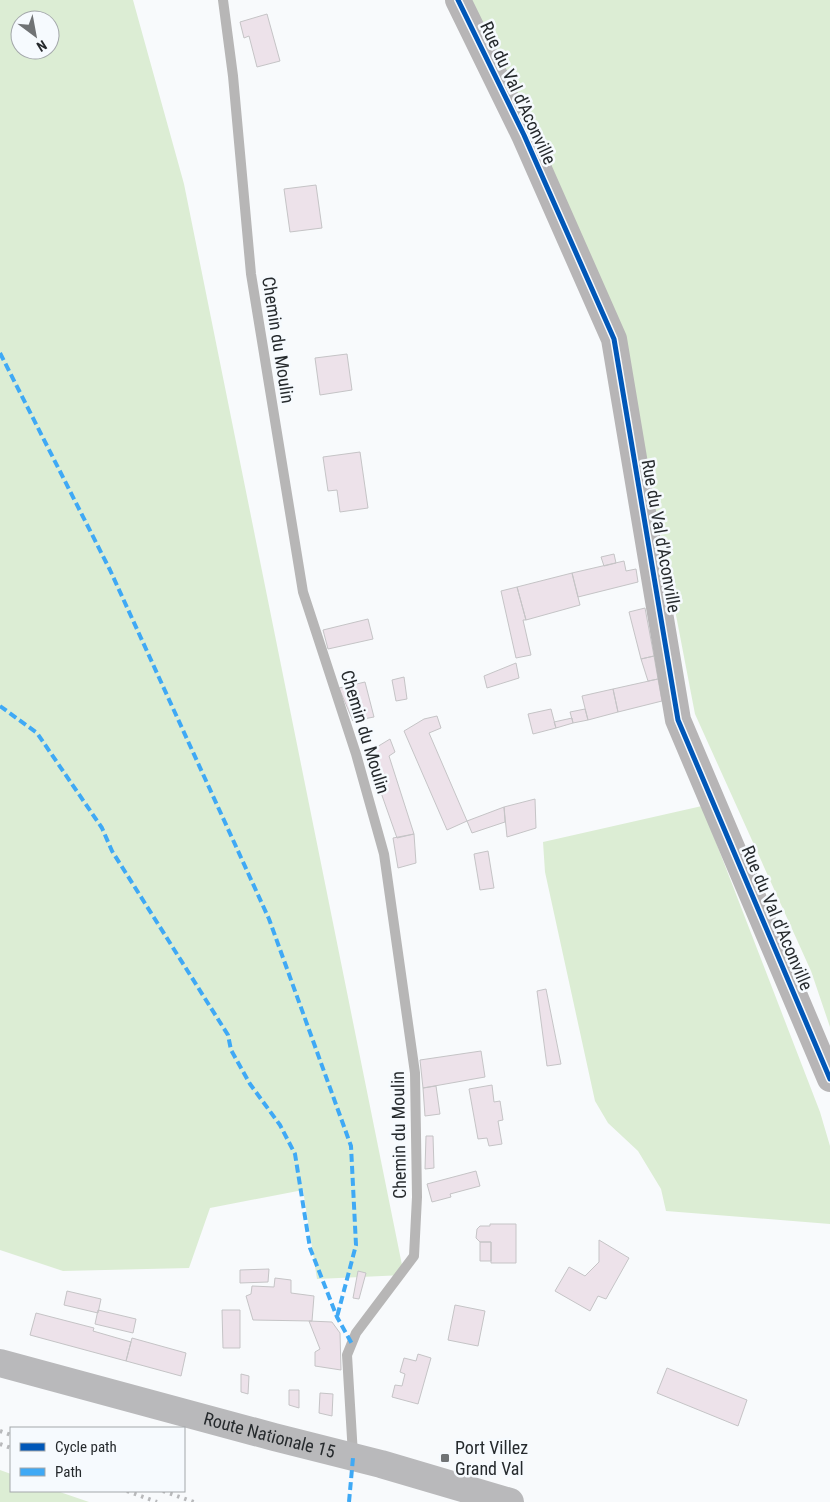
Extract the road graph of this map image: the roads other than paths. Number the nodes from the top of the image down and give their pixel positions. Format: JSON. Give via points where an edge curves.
{"nodes":[{"id":1,"x":223,"y":0,"type":"edge"},
{"id":2,"x":458,"y":0,"type":"edge"},
{"id":3,"x":830,"y":1079,"type":"edge"},
{"id":4,"x":0,"y":1363,"type":"edge"},
{"id":5,"x":353,"y":1458,"type":"junction"},
{"id":6,"x":510,"y":1502,"type":"edge"}],
"edges":[{"from":1,"to":5,"type":"lane","name":"Chemin du Moulin","via":[[251,274],[303,592],[356,754],[384,854],[415,1073],[417,1197],[414,1256],[356,1333],[348,1356]]},
{"from":2,"to":3,"type":"street","name":"Rue du Val d'Aconville","via":[[524,136],[614,339],[678,720]]},
{"from":4,"to":5,"type":"main road","name":"Route Nationale 15"},
{"from":5,"to":6,"type":"main road","name":"Route Nationale 15"}]}
